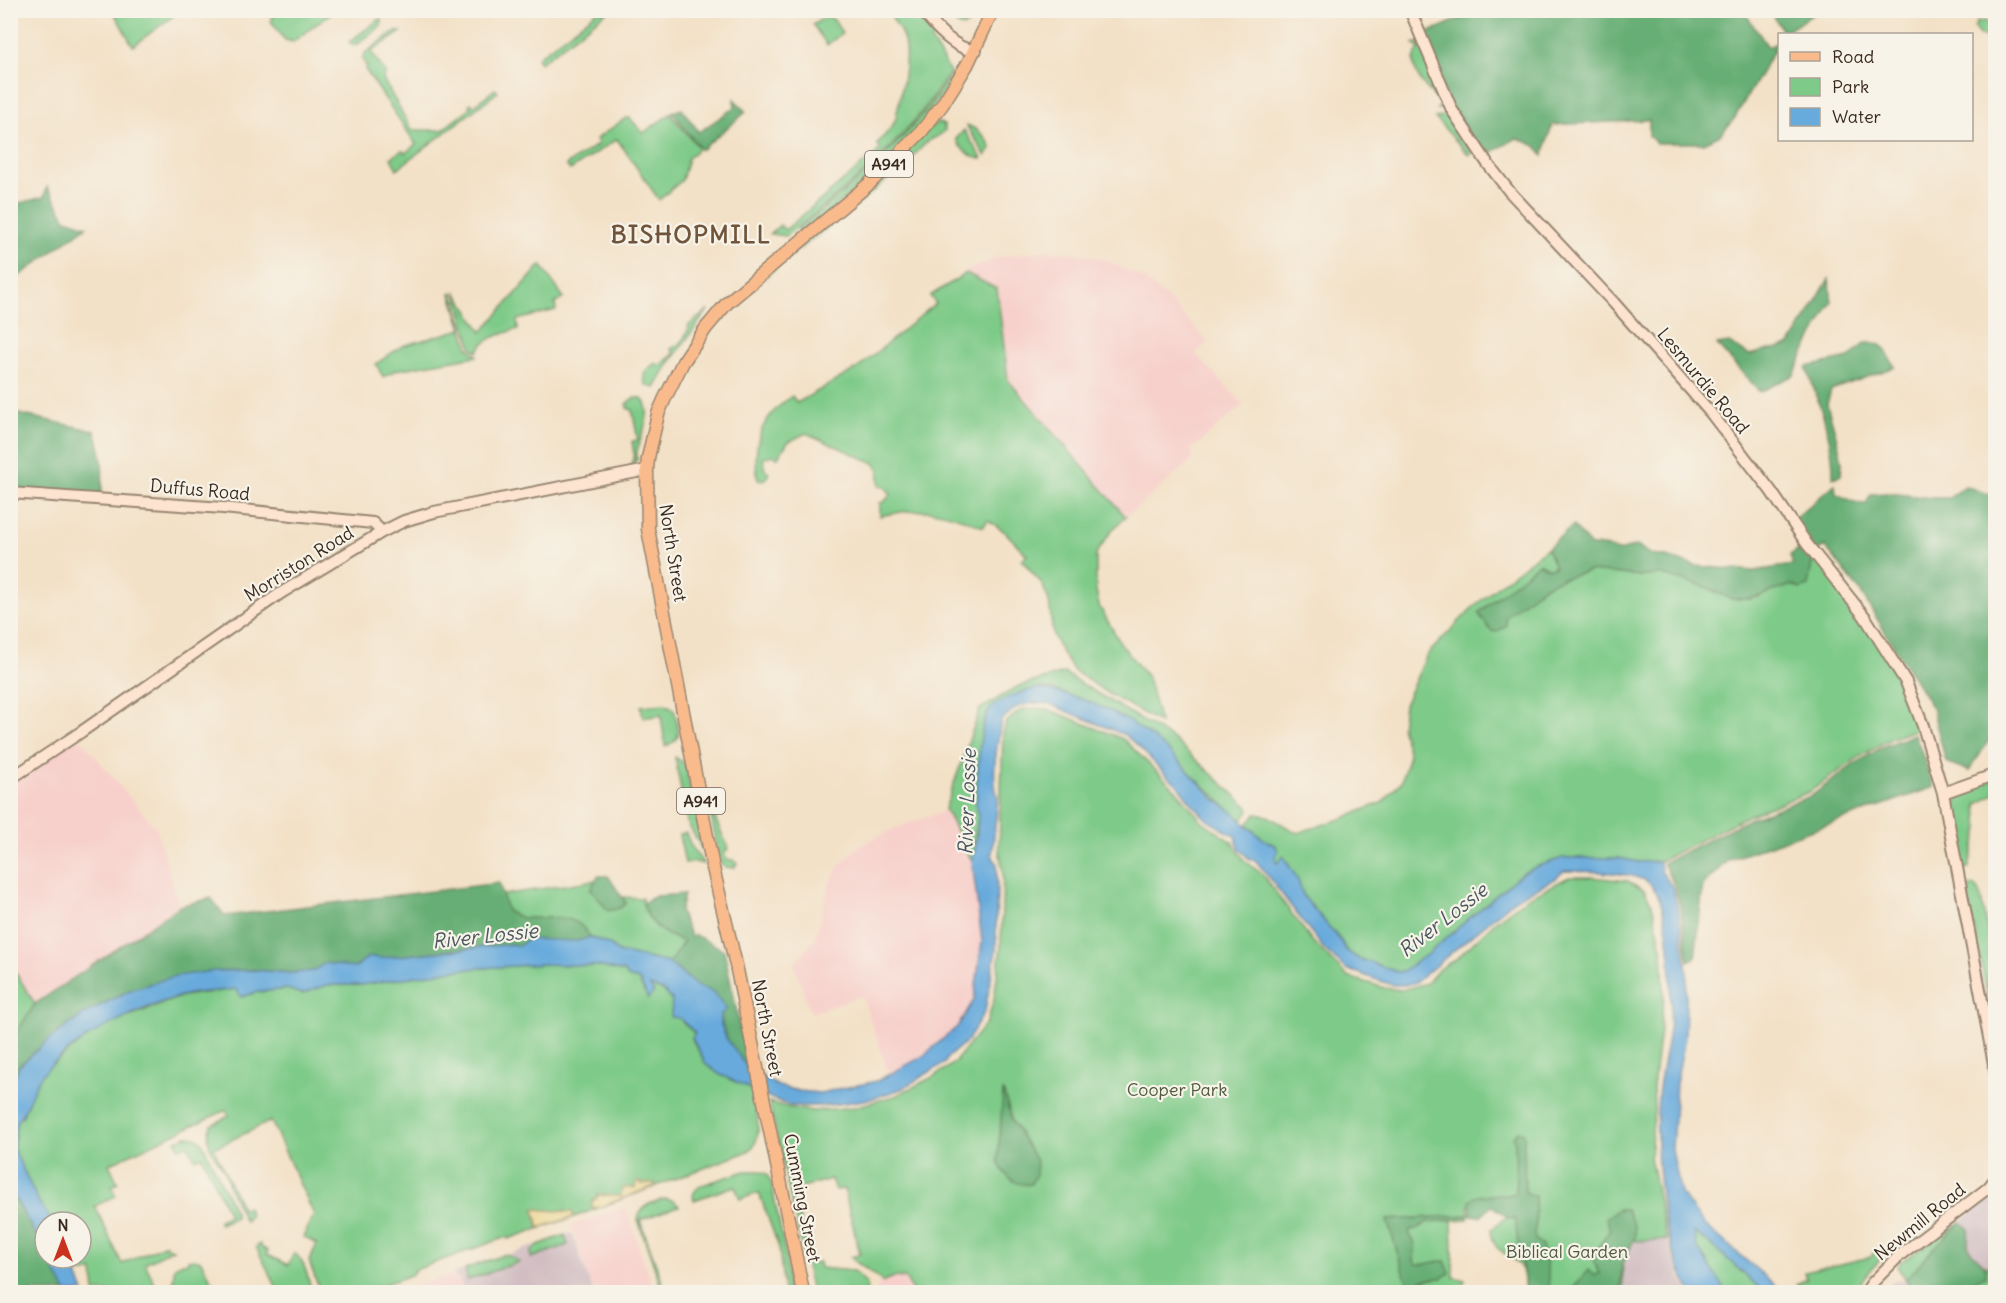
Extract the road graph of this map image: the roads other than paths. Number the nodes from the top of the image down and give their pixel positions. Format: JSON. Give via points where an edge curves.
{"nodes":[{"id":1,"x":922,"y":10,"type":"edge"},
{"id":2,"x":993,"y":10,"type":"edge"},
{"id":3,"x":1410,"y":10,"type":"edge"},
{"id":4,"x":976,"y":50,"type":"junction"},
{"id":5,"x":646,"y":470,"type":"junction"},
{"id":6,"x":10,"y":493,"type":"edge"},
{"id":7,"x":382,"y":532,"type":"junction"},
{"id":8,"x":1995,"y":774,"type":"edge"},
{"id":9,"x":10,"y":779,"type":"edge"},
{"id":10,"x":1943,"y":792,"type":"junction"},
{"id":11,"x":1995,"y":1075,"type":"edge"},
{"id":12,"x":766,"y":1112,"type":"joint"},
{"id":13,"x":1995,"y":1178,"type":"edge"},
{"id":14,"x":802,"y":1293,"type":"edge"},
{"id":15,"x":1866,"y":1293,"type":"edge"}],
"edges":[{"from":1,"to":4,"type":"street","via":[[952,42]]},
{"from":2,"to":4,"type":"main road","name":"North Street","number":"A941"},
{"from":3,"to":10,"type":"street","name":"Lesmurdie Road","via":[[1452,110],[1488,164],[1710,412],[1866,617],[1917,707]]},
{"from":4,"to":5,"type":"main road","name":"North Street","number":"A941","via":[[921,132],[861,191],[727,303],[706,328],[683,362],[658,414]]},
{"from":5,"to":7,"type":"street","name":"Morriston Road","via":[[434,512]]},
{"from":5,"to":12,"type":"main road","name":"North Street","number":"A941","via":[[648,529],[713,868]]},
{"from":6,"to":7,"type":"street","name":"Duffus Road","via":[[373,523]]},
{"from":7,"to":9,"type":"street","name":"Morriston Road","via":[[281,593]]},
{"from":8,"to":10,"type":"street"},
{"from":10,"to":11,"type":"street"},
{"from":12,"to":14,"type":"main road","name":"Cumming Street","number":"A941"},
{"from":13,"to":15,"type":"street","name":"Newmill Road","via":[[1988,1188],[1900,1255]]}]}
